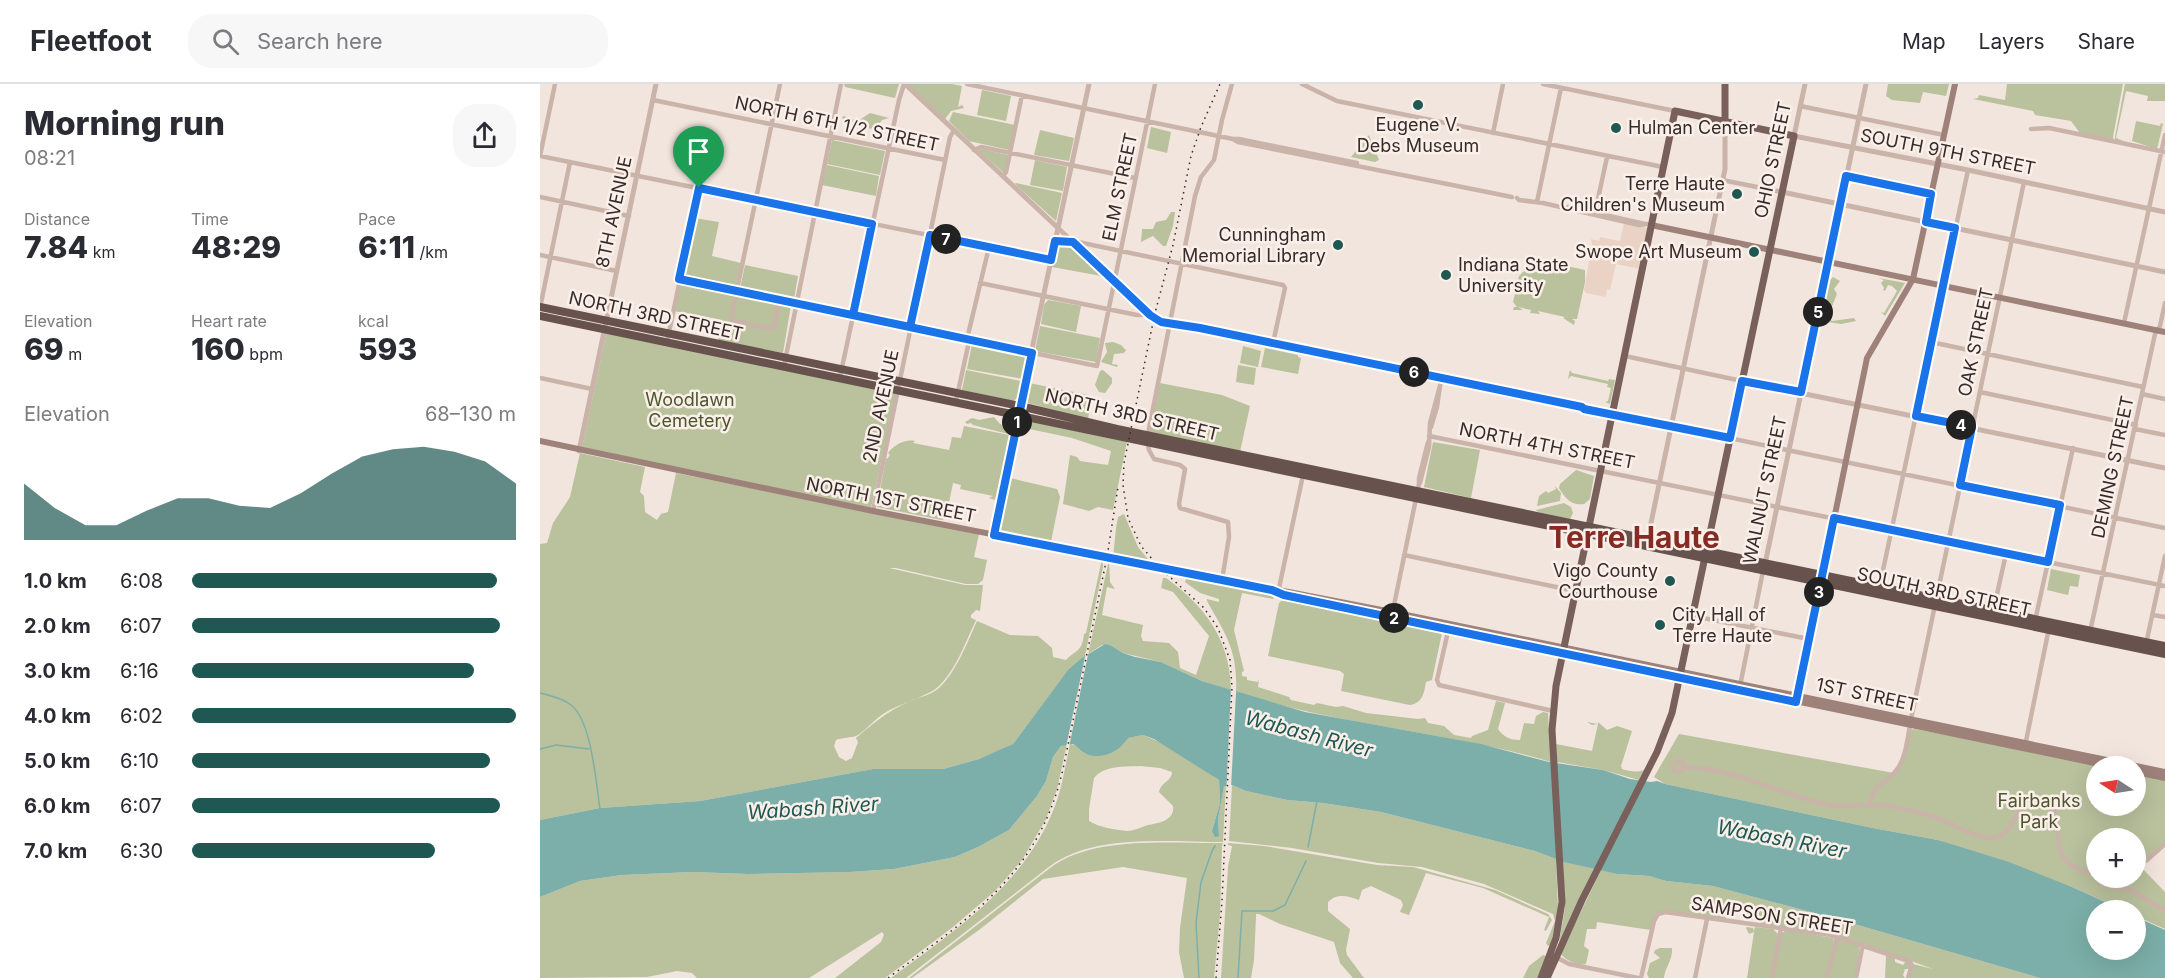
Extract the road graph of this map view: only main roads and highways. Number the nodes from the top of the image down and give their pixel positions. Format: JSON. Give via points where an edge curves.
{"nodes":[{"id":1,"x":1725,"y":84,"type":"edge"},
{"id":2,"x":1955,"y":84,"type":"edge"},
{"id":3,"x":1725,"y":122,"type":"junction"},
{"id":4,"x":1794,"y":136,"type":"joint"},
{"id":5,"x":1649,"y":225,"type":"junction"},
{"id":6,"x":1770,"y":249,"type":"junction"},
{"id":7,"x":1913,"y":279,"type":"junction"},
{"id":8,"x":540,"y":308,"type":"edge"},
{"id":9,"x":540,"y":316,"type":"edge"},
{"id":10,"x":606,"y":325,"type":"junction"},
{"id":11,"x":2161,"y":331,"type":"edge"},
{"id":12,"x":540,"y":441,"type":"edge"},
{"id":13,"x":1588,"y":530,"type":"junction"},
{"id":14,"x":1647,"y":543,"type":"joint"},
{"id":15,"x":1706,"y":555,"type":"junction"},
{"id":16,"x":1821,"y":578,"type":"junction"},
{"id":17,"x":2146,"y":645,"type":"junction"},
{"id":18,"x":2165,"y":646,"type":"edge"},
{"id":19,"x":1563,"y":650,"type":"junction"},
{"id":20,"x":2165,"y":654,"type":"edge"},
{"id":21,"x":1681,"y":675,"type":"junction"},
{"id":22,"x":2025,"y":746,"type":"junction"},
{"id":23,"x":2086,"y":761,"type":"edge"},
{"id":24,"x":2165,"y":772,"type":"edge"},
{"id":25,"x":2146,"y":774,"type":"edge"},
{"id":26,"x":2165,"y":778,"type":"edge"},
{"id":27,"x":1554,"y":956,"type":"junction"},
{"id":28,"x":1541,"y":978,"type":"edge"},
{"id":29,"x":1547,"y":978,"type":"edge"}],
"edges":[{"from":1,"to":3,"type":"main road"},
{"from":2,"to":7,"type":"main road"},
{"from":3,"to":4,"type":"main road","name":"SOUTH 9TH STREET"},
{"from":3,"to":5,"type":"main road","name":"SOUTH 9TH STREET","via":[[1675,111]]},
{"from":4,"to":6,"type":"main road","name":"OHIO STREET"},
{"from":5,"to":6,"type":"main road"},
{"from":5,"to":13,"type":"main road"},
{"from":6,"to":7,"type":"main road"},
{"from":6,"to":15,"type":"main road","name":"OHIO STREET"},
{"from":7,"to":11,"type":"main road"},
{"from":7,"to":16,"type":"main road","via":[[1869,352]]},
{"from":8,"to":10,"type":"highway","name":"NORTH 3RD STREET"},
{"from":9,"to":10,"type":"highway","name":"NORTH 3RD STREET"},
{"from":10,"to":13,"type":"highway","name":"NORTH 3RD STREET","via":[[1116,433],[1418,491]]},
{"from":12,"to":19,"type":"main road","name":"NORTH 1ST STREET"},
{"from":13,"to":14,"type":"highway","name":"NORTH 3RD STREET"},
{"from":13,"to":19,"type":"main road"},
{"from":14,"to":15,"type":"highway","name":"SOUTH 3RD STREET"},
{"from":15,"to":16,"type":"highway","name":"SOUTH 3RD STREET"},
{"from":15,"to":21,"type":"main road","name":"OHIO STREET"},
{"from":16,"to":17,"type":"highway","name":"SOUTH 3RD STREET"},
{"from":17,"to":18,"type":"highway","name":"SOUTH 3RD STREET"},
{"from":17,"to":20,"type":"highway","name":"SOUTH 3RD STREET"},
{"from":19,"to":21,"type":"main road","name":"1ST STREET"},
{"from":19,"to":27,"type":"main road","via":[[1553,711],[1562,894]]},
{"from":21,"to":22,"type":"main road","name":"1ST STREET"},
{"from":21,"to":27,"type":"main road","name":"OHIO STREET","via":[[1668,727]]},
{"from":22,"to":23,"type":"main road","name":"1ST STREET"},
{"from":22,"to":24,"type":"main road","name":"1ST STREET"},
{"from":25,"to":26,"type":"main road"},
{"from":27,"to":28,"type":"main road"},
{"from":27,"to":29,"type":"main road"}]}
